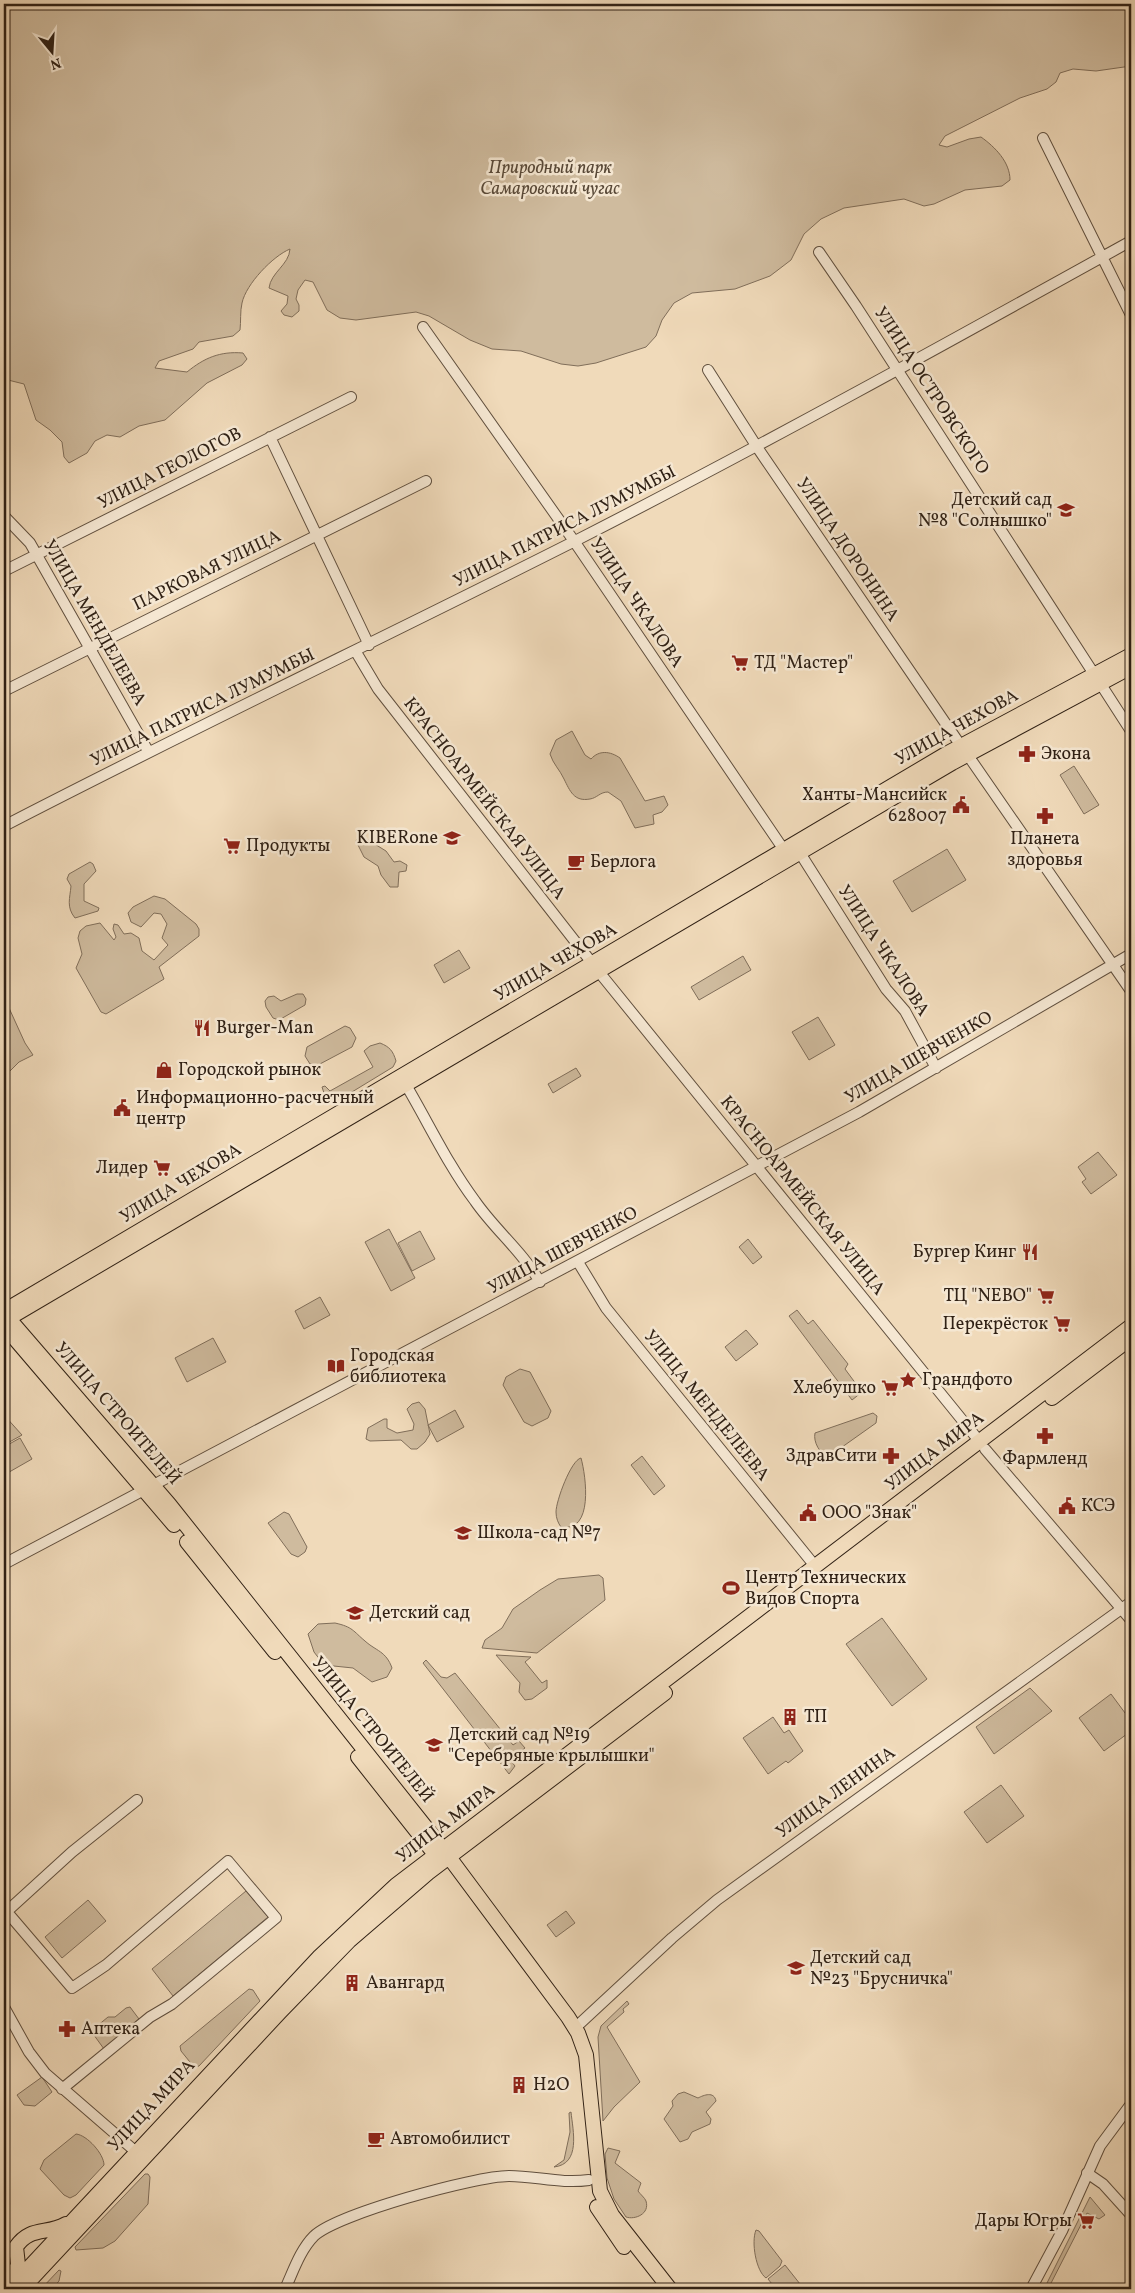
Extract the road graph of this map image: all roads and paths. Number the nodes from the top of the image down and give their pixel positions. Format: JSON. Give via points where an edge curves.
{"nodes":[{"id":1,"x":1043,"y":138,"type":"dead end"},
{"id":2,"x":1131,"y":241,"type":"edge"},
{"id":3,"x":819,"y":252,"type":"dead end"},
{"id":4,"x":1101,"y":257,"type":"junction"},
{"id":5,"x":1131,"y":315,"type":"edge"},
{"id":6,"x":423,"y":327,"type":"dead end"},
{"id":7,"x":708,"y":370,"type":"dead end"},
{"id":8,"x":898,"y":371,"type":"junction"},
{"id":9,"x":351,"y":397,"type":"dead end"},
{"id":10,"x":270,"y":437,"type":"junction"},
{"id":11,"x":757,"y":447,"type":"junction"},
{"id":12,"x":426,"y":481,"type":"dead end"},
{"id":13,"x":4,"y":516,"type":"edge"},
{"id":14,"x":316,"y":535,"type":"junction"},
{"id":15,"x":574,"y":541,"type":"junction"},
{"id":16,"x":37,"y":555,"type":"junction"},
{"id":17,"x":4,"y":571,"type":"edge"},
{"id":18,"x":368,"y":645,"type":"junction"},
{"id":19,"x":88,"y":648,"type":"junction"},
{"id":20,"x":356,"y":652,"type":"junction"},
{"id":21,"x":1131,"y":655,"type":"edge"},
{"id":22,"x":1131,"y":667,"type":"edge"},
{"id":23,"x":1097,"y":679,"type":"junction"},
{"id":24,"x":4,"y":691,"type":"edge"},
{"id":25,"x":1131,"y":732,"type":"edge"},
{"id":26,"x":964,"y":750,"type":"junction"},
{"id":27,"x":148,"y":751,"type":"junction"},
{"id":28,"x":4,"y":826,"type":"edge"},
{"id":29,"x":784,"y":850,"type":"junction"},
{"id":30,"x":800,"y":853,"type":"junction"},
{"id":31,"x":1131,"y":954,"type":"edge"},
{"id":32,"x":1112,"y":965,"type":"junction"},
{"id":33,"x":596,"y":968,"type":"junction"},
{"id":34,"x":1131,"y":991,"type":"edge"},
{"id":35,"x":936,"y":1068,"type":"junction"},
{"id":36,"x":404,"y":1081,"type":"junction"},
{"id":37,"x":757,"y":1166,"type":"junction"},
{"id":38,"x":578,"y":1262,"type":"junction"},
{"id":39,"x":540,"y":1282,"type":"junction"},
{"id":40,"x":5,"y":1318,"type":"edge"},
{"id":41,"x":1131,"y":1326,"type":"edge"},
{"id":42,"x":1131,"y":1338,"type":"edge"},
{"id":43,"x":982,"y":1445,"type":"junction"},
{"id":44,"x":149,"y":1487,"type":"junction"},
{"id":45,"x":4,"y":1564,"type":"edge"},
{"id":46,"x":818,"y":1570,"type":"junction"},
{"id":47,"x":1131,"y":1602,"type":"edge"},
{"id":48,"x":1122,"y":1609,"type":"junction"},
{"id":49,"x":1131,"y":1620,"type":"edge"},
{"id":50,"x":137,"y":1800,"type":"dead end"},
{"id":51,"x":442,"y":1856,"type":"junction"},
{"id":52,"x":5,"y":1913,"type":"edge"},
{"id":53,"x":4,"y":2007,"type":"edge"},
{"id":54,"x":572,"y":2030,"type":"junction"},
{"id":55,"x":62,"y":2089,"type":"junction"},
{"id":56,"x":1131,"y":2104,"type":"edge"},
{"id":57,"x":139,"y":2155,"type":"junction"},
{"id":58,"x":1087,"y":2173,"type":"junction"},
{"id":59,"x":593,"y":2179,"type":"junction"},
{"id":60,"x":1131,"y":2215,"type":"edge"},
{"id":61,"x":73,"y":2220,"type":"junction"},
{"id":62,"x":17,"y":2256,"type":"junction"},
{"id":63,"x":44,"y":2266,"type":"junction"},
{"id":64,"x":29,"y":2267,"type":"junction"},
{"id":65,"x":4,"y":2289,"type":"edge"},
{"id":66,"x":9,"y":2289,"type":"edge"},
{"id":67,"x":22,"y":2289,"type":"edge"},
{"id":68,"x":285,"y":2289,"type":"edge"},
{"id":69,"x":658,"y":2289,"type":"edge"},
{"id":70,"x":670,"y":2289,"type":"edge"},
{"id":71,"x":1031,"y":2289,"type":"edge"}],
"edges":[{"from":1,"to":4,"type":"street"},
{"from":2,"to":4,"type":"street","name":"УЛИЦА ПАТРИСА ЛУМУМБЫ"},
{"from":3,"to":8,"type":"street","name":"УЛИЦА ОСТРОВСКОГО"},
{"from":4,"to":5,"type":"street"},
{"from":4,"to":8,"type":"street","name":"УЛИЦА ПАТРИСА ЛУМУМБЫ"},
{"from":6,"to":15,"type":"street","name":"УЛИЦА ЧКАЛОВА"},
{"from":7,"to":11,"type":"street","name":"УЛИЦА ДОРОНИНА"},
{"from":8,"to":11,"type":"street","name":"УЛИЦА ПАТРИСА ЛУМУМБЫ"},
{"from":8,"to":23,"type":"street","name":"УЛИЦА ОСТРОВСКОГО"},
{"from":9,"to":10,"type":"street","name":"УЛИЦА ГЕОЛОГОВ"},
{"from":10,"to":14,"type":"street"},
{"from":10,"to":16,"type":"street","name":"УЛИЦА ГЕОЛОГОВ"},
{"from":11,"to":15,"type":"street","name":"УЛИЦА ПАТРИСА ЛУМУМБЫ"},
{"from":11,"to":26,"type":"street","name":"УЛИЦА ДОРОНИНА"},
{"from":12,"to":14,"type":"street","name":"ПАРКОВАЯ УЛИЦА"},
{"from":13,"to":16,"type":"street","name":"УЛИЦА МЕНДЕЛЕЕВА","via":[[22,532]]},
{"from":14,"to":18,"type":"street"},
{"from":14,"to":19,"type":"street","name":"ПАРКОВАЯ УЛИЦА"},
{"from":15,"to":18,"type":"street","name":"УЛИЦА ПАТРИСА ЛУМУМБЫ"},
{"from":15,"to":29,"type":"street","name":"УЛИЦА ЧКАЛОВА"},
{"from":16,"to":17,"type":"street","name":"УЛИЦА ГЕОЛОГОВ"},
{"from":16,"to":19,"type":"street","name":"УЛИЦА МЕНДЕЛЕЕВА"},
{"from":18,"to":20,"type":"street","name":"УЛИЦА ПАТРИСА ЛУМУМБЫ"},
{"from":19,"to":24,"type":"street","name":"ПАРКОВАЯ УЛИЦА"},
{"from":19,"to":27,"type":"street","name":"УЛИЦА МЕНДЕЛЕЕВА"},
{"from":20,"to":27,"type":"street","name":"УЛИЦА ПАТРИСА ЛУМУМБЫ"},
{"from":20,"to":33,"type":"street","name":"КРАСНОАРМЕЙСКАЯ УЛИЦА","via":[[390,704]]},
{"from":21,"to":23,"type":"main road","name":"УЛИЦА ЧЕХОВА"},
{"from":22,"to":23,"type":"main road","name":"УЛИЦА ЧЕХОВА"},
{"from":23,"to":25,"type":"street","name":"УЛИЦА ОСТРОВСКОГО"},
{"from":23,"to":26,"type":"main road","name":"УЛИЦА ЧЕХОВА"},
{"from":26,"to":29,"type":"main road","name":"УЛИЦА ЧЕХОВА"},
{"from":26,"to":30,"type":"main road","name":"УЛИЦА ЧЕХОВА"},
{"from":26,"to":32,"type":"street","name":"УЛИЦА ДОРОНИНА"},
{"from":27,"to":28,"type":"street","name":"УЛИЦА ПАТРИСА ЛУМУМБЫ"},
{"from":29,"to":30,"type":"main road"},
{"from":29,"to":33,"type":"main road","name":"УЛИЦА ЧЕХОВА"},
{"from":30,"to":33,"type":"main road","name":"УЛИЦА ЧЕХОВА"},
{"from":30,"to":35,"type":"street","name":"УЛИЦА ЧКАЛОВА","via":[[886,989],[905,1011]]},
{"from":31,"to":32,"type":"street","name":"УЛИЦА ШЕВЧЕНКО"},
{"from":32,"to":34,"type":"street","name":"УЛИЦА ДОРОНИНА"},
{"from":32,"to":35,"type":"street","name":"УЛИЦА ШЕВЧЕНКО"},
{"from":33,"to":36,"type":"main road","name":"УЛИЦА ЧЕХОВА"},
{"from":33,"to":37,"type":"street","name":"КРАСНОАРМЕЙСКАЯ УЛИЦА"},
{"from":35,"to":37,"type":"street","name":"УЛИЦА ШЕВЧЕНКО"},
{"from":36,"to":39,"type":"street","via":[[468,1192],[526,1259]]},
{"from":36,"to":40,"type":"main road","name":"УЛИЦА ЧЕХОВА"},
{"from":37,"to":38,"type":"street","name":"УЛИЦА ШЕВЧЕНКО"},
{"from":37,"to":43,"type":"street","name":"КРАСНОАРМЕЙСКАЯ УЛИЦА"},
{"from":38,"to":39,"type":"street","name":"УЛИЦА ШЕВЧЕНКО"},
{"from":38,"to":46,"type":"street","name":"УЛИЦА МЕНДЕЛЕЕВА","via":[[606,1308]]},
{"from":39,"to":44,"type":"street","name":"УЛИЦА ШЕВЧЕНКО"},
{"from":40,"to":44,"type":"main road","name":"УЛИЦА СТРОИТЕЛЕЙ"},
{"from":41,"to":43,"type":"main road","name":"УЛИЦА МИРА"},
{"from":42,"to":43,"type":"main road","name":"УЛИЦА МИРА"},
{"from":43,"to":46,"type":"main road","name":"УЛИЦА МИРА"},
{"from":43,"to":48,"type":"street","name":"КРАСНОАРМЕЙСКАЯ УЛИЦА"},
{"from":44,"to":45,"type":"street","name":"УЛИЦА ШЕВЧЕНКО"},
{"from":44,"to":51,"type":"main road","name":"УЛИЦА СТРОИТЕЛЕЙ"},
{"from":46,"to":51,"type":"main road","name":"УЛИЦА МИРА"},
{"from":47,"to":48,"type":"street","name":"УЛИЦА ЛЕНИНА"},
{"from":48,"to":49,"type":"street","name":"КРАСНОАРМЕЙСКАЯ УЛИЦА"},
{"from":48,"to":54,"type":"street","name":"УЛИЦА ЛЕНИНА","via":[[717,1900]]},
{"from":50,"to":52,"type":"street","via":[[72,1852]]},
{"from":51,"to":54,"type":"main road","name":"УЛИЦА СТРОИТЕЛЕЙ"},
{"from":51,"to":57,"type":"main road","name":"УЛИЦА МИРА","via":[[367,1910],[320,1956]]},
{"from":52,"to":55,"type":"street","via":[[72,1988],[106,1965],[228,1861],[276,1918]]},
{"from":53,"to":55,"type":"street","via":[[29,2052],[45,2074]]},
{"from":54,"to":59,"type":"main road","name":"УЛИЦА СТРОИТЕЛЕЙ","via":[[583,2046],[587,2066]]},
{"from":55,"to":57,"type":"street"},
{"from":56,"to":58,"type":"street","via":[[1106,2135]]},
{"from":57,"to":61,"type":"main road","name":"УЛИЦА МИРА"},
{"from":57,"to":63,"type":"main road","name":"УЛИЦА МИРА"},
{"from":58,"to":60,"type":"street","via":[[1103,2184]]},
{"from":58,"to":71,"type":"street"},
{"from":59,"to":68,"type":"street","via":[[560,2182],[510,2176],[479,2179],[340,2221],[322,2230],[309,2243]]},
{"from":59,"to":69,"type":"main road","name":"УЛИЦА СТРОИТЕЛЕЙ","via":[[595,2203],[603,2219]]},
{"from":59,"to":70,"type":"main road","name":"УЛИЦА СТРОИТЕЛЕЙ","via":[[612,2215]]},
{"from":61,"to":62,"type":"main road","via":[[52,2230],[27,2235],[16,2247]]},
{"from":61,"to":64,"type":"main road","name":"УЛИЦА МИРА"},
{"from":62,"to":64,"type":"main road"},
{"from":62,"to":65,"type":"main road","via":[[17,2268]]},
{"from":63,"to":64,"type":"main road","via":[[36,2270]]},
{"from":63,"to":67,"type":"main road","name":"УЛИЦА МИРА"},
{"from":64,"to":66,"type":"main road","name":"УЛИЦА МИРА"}]}
